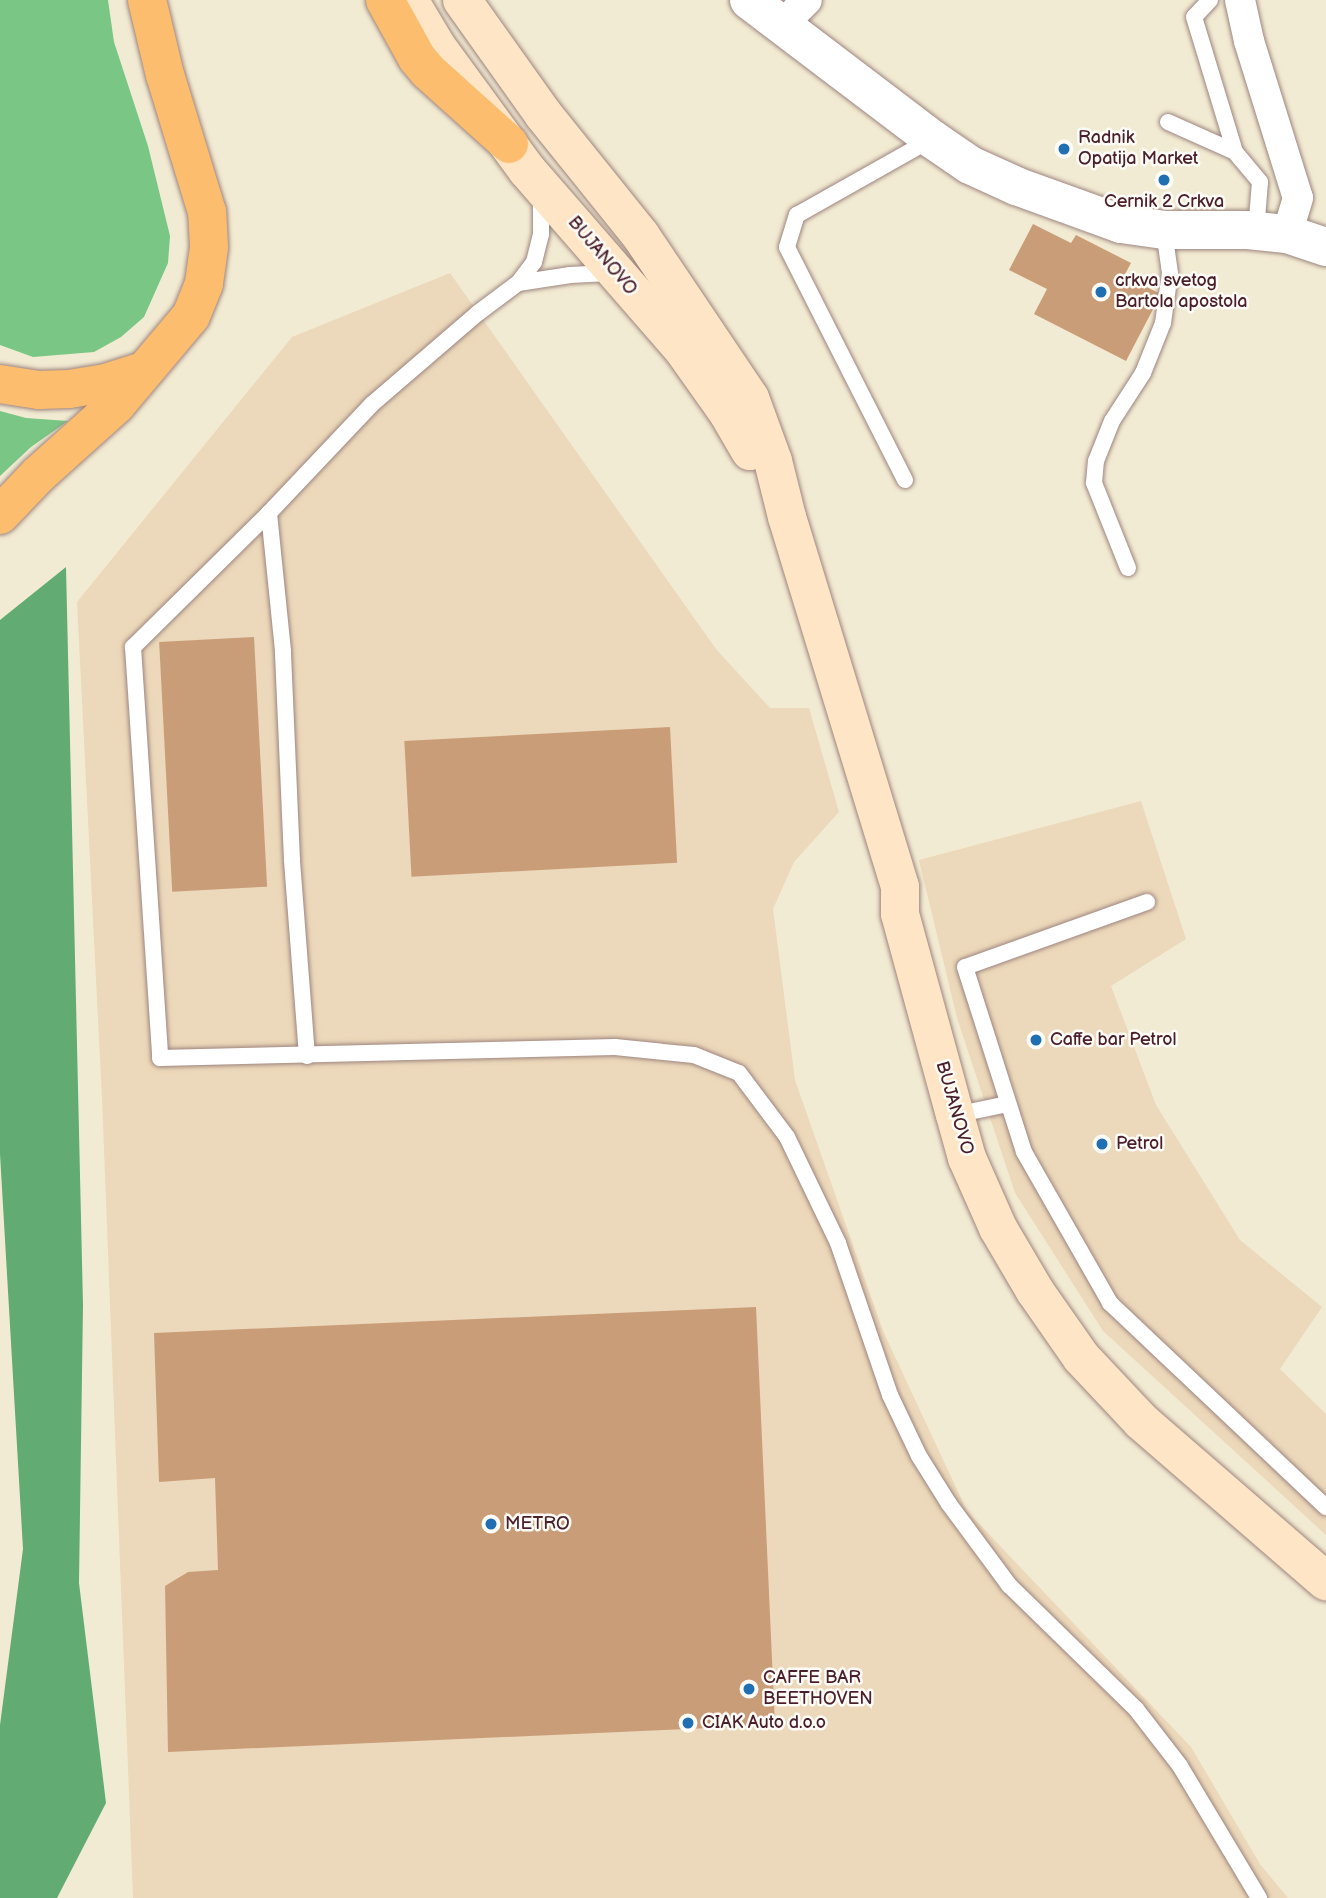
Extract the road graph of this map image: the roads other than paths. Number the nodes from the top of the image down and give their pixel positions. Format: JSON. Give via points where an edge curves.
{"nodes":[{"id":1,"x":147,"y":0,"type":"edge"},
{"id":2,"x":159,"y":0,"type":"edge"},
{"id":3,"x":385,"y":0,"type":"edge"},
{"id":4,"x":409,"y":0,"type":"edge"},
{"id":5,"x":462,"y":0,"type":"edge"},
{"id":6,"x":749,"y":0,"type":"edge"},
{"id":7,"x":1210,"y":0,"type":"edge"},
{"id":8,"x":1240,"y":0,"type":"edge"},
{"id":9,"x":794,"y":12,"type":"edge"},
{"id":10,"x":165,"y":75,"type":"junction"},
{"id":11,"x":1168,"y":122,"type":"dead end"},
{"id":12,"x":932,"y":139,"type":"junction"},
{"id":13,"x":1235,"y":152,"type":"junction"},
{"id":14,"x":518,"y":157,"type":"junction"},
{"id":15,"x":1164,"y":230,"type":"junction"},
{"id":16,"x":1272,"y":233,"type":"junction"},
{"id":17,"x":1326,"y":247,"type":"edge"},
{"id":18,"x":518,"y":283,"type":"junction"},
{"id":19,"x":642,"y":302,"type":"junction"},
{"id":20,"x":143,"y":371,"type":"junction"},
{"id":21,"x":0,"y":384,"type":"edge"},
{"id":22,"x":905,"y":480,"type":"dead end"},
{"id":23,"x":269,"y":513,"type":"junction"},
{"id":24,"x":0,"y":515,"type":"edge"},
{"id":25,"x":787,"y":517,"type":"junction"},
{"id":26,"x":1128,"y":568,"type":"dead end"},
{"id":27,"x":1147,"y":902,"type":"dead end"},
{"id":28,"x":307,"y":1056,"type":"junction"},
{"id":29,"x":1007,"y":1104,"type":"junction"},
{"id":30,"x":955,"y":1115,"type":"junction"},
{"id":31,"x":1326,"y":1507,"type":"edge"},
{"id":32,"x":1326,"y":1581,"type":"edge"},
{"id":33,"x":1259,"y":1898,"type":"edge"}],
"edges":[{"from":1,"to":10,"type":"highway"},
{"from":2,"to":10,"type":"highway"},
{"from":3,"to":14,"type":"highway","via":[[428,71]]},
{"from":4,"to":14,"type":"main road","name":"BUJANOVO","via":[[437,47]]},
{"from":5,"to":25,"type":"main road","name":"BUJANOVO","via":[[543,114],[641,236],[727,360],[750,398]]},
{"from":6,"to":9,"type":"street"},
{"from":7,"to":13,"type":"lane","via":[[1194,17]]},
{"from":8,"to":16,"type":"street","via":[[1298,198]]},
{"from":9,"to":12,"type":"street"},
{"from":10,"to":20,"type":"highway","via":[[207,212],[209,247],[204,284],[191,316]]},
{"from":11,"to":13,"type":"lane"},
{"from":12,"to":15,"type":"street","via":[[970,165],[1016,186],[1121,224]]},
{"from":12,"to":22,"type":"lane","via":[[797,215],[787,247]]},
{"from":13,"to":16,"type":"lane","via":[[1260,182]]},
{"from":14,"to":18,"type":"lane","via":[[541,193],[541,234],[534,262]]},
{"from":14,"to":19,"type":"main road","name":"BUJANOVO"},
{"from":15,"to":16,"type":"street"},
{"from":15,"to":26,"type":"lane","via":[[1170,273],[1163,323],[1143,373],[1112,421],[1096,461],[1094,483]]},
{"from":16,"to":17,"type":"street"},
{"from":18,"to":19,"type":"lane","via":[[604,273]]},
{"from":18,"to":23,"type":"lane","via":[[371,405]]},
{"from":19,"to":25,"type":"main road","name":"BUJANOVO","via":[[728,413]]},
{"from":20,"to":21,"type":"highway","via":[[69,389]]},
{"from":20,"to":24,"type":"highway","via":[[116,405]]},
{"from":23,"to":28,"type":"lane","via":[[283,651]]},
{"from":23,"to":28,"type":"lane","via":[[133,647],[160,1058]]},
{"from":25,"to":30,"type":"main road","name":"BUJANOVO","via":[[900,887],[900,914]]},
{"from":27,"to":29,"type":"lane","via":[[965,967]]},
{"from":28,"to":33,"type":"lane","via":[[615,1047],[694,1055],[739,1073],[787,1137],[838,1243],[890,1395],[948,1504],[1009,1585],[1136,1709],[1180,1766]]},
{"from":29,"to":30,"type":"lane"},
{"from":29,"to":31,"type":"lane","via":[[1024,1152],[1110,1303]]},
{"from":30,"to":32,"type":"main road","name":"BUJANOVO","via":[[967,1158],[998,1228],[1081,1357],[1141,1421]]}]}
